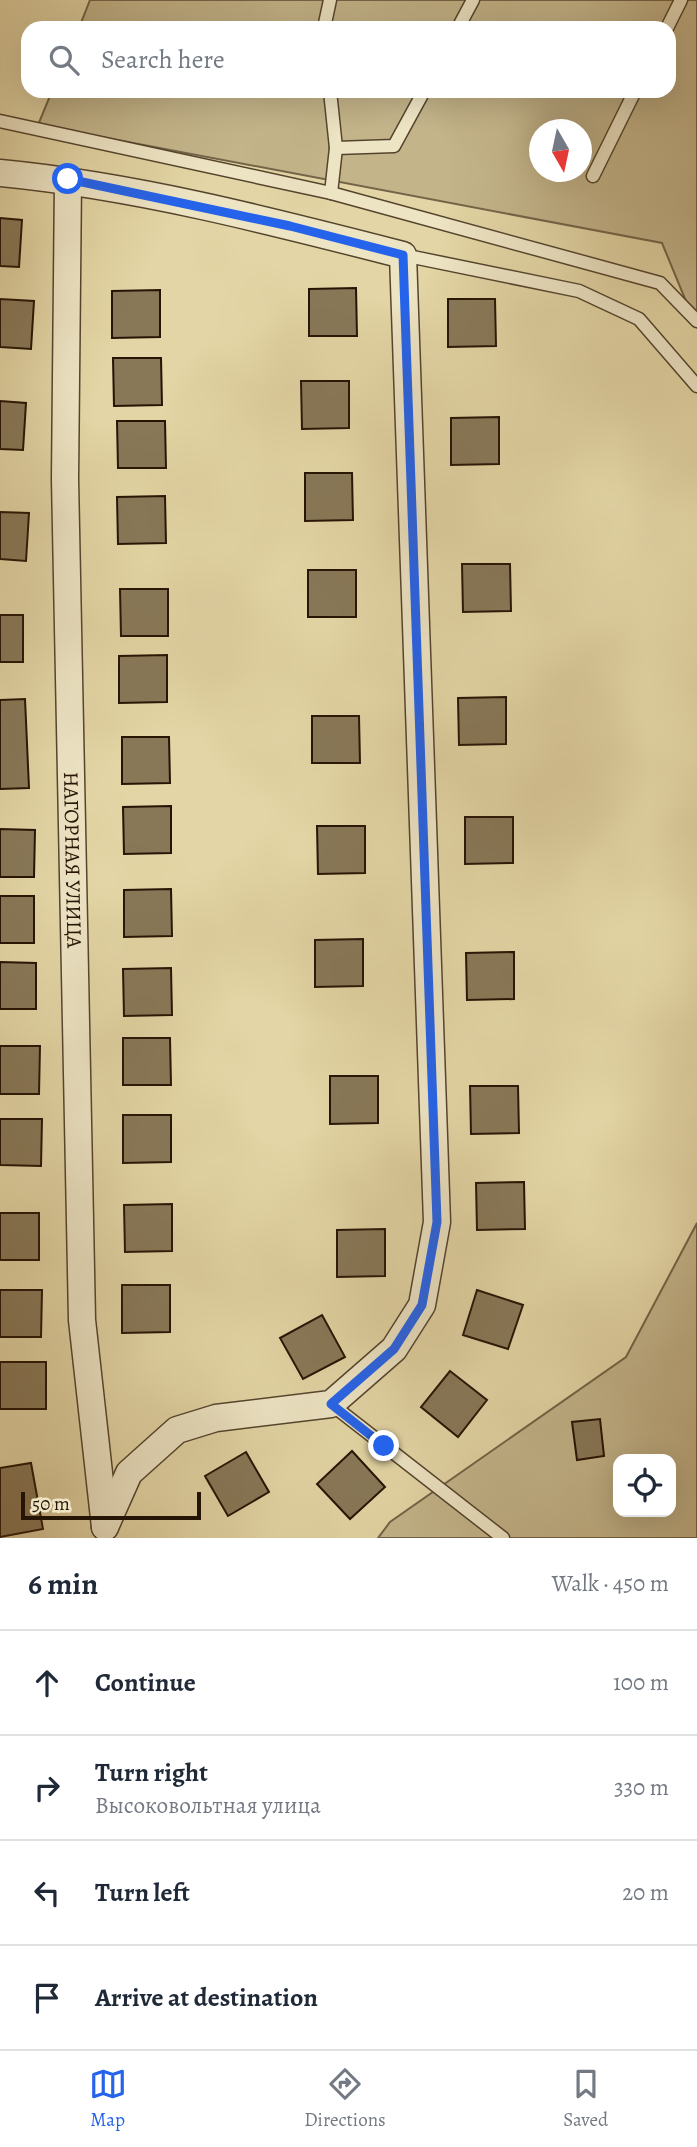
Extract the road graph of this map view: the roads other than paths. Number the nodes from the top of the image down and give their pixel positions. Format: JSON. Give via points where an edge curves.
{"nodes":[{"id":1,"x":330,"y":0,"type":"edge"},
{"id":2,"x":473,"y":0,"type":"edge"},
{"id":3,"x":681,"y":0,"type":"edge"},
{"id":4,"x":326,"y":21,"type":"edge"},
{"id":5,"x":462,"y":21,"type":"edge"},
{"id":6,"x":670,"y":21,"type":"edge"},
{"id":7,"x":331,"y":98,"type":"edge"},
{"id":8,"x":420,"y":98,"type":"edge"},
{"id":9,"x":632,"y":98,"type":"edge"},
{"id":10,"x":0,"y":121,"type":"edge"},
{"id":11,"x":336,"y":148,"type":"junction"},
{"id":12,"x":0,"y":173,"type":"edge"},
{"id":13,"x":593,"y":176,"type":"dead end"},
{"id":14,"x":68,"y":179,"type":"junction"},
{"id":15,"x":331,"y":193,"type":"junction"},
{"id":16,"x":403,"y":255,"type":"junction"},
{"id":17,"x":697,"y":321,"type":"edge"},
{"id":18,"x":697,"y":386,"type":"edge"},
{"id":19,"x":331,"y":1404,"type":"junction"},
{"id":20,"x":105,"y":1532,"type":"edge"},
{"id":21,"x":503,"y":1538,"type":"edge"}],
"edges":[{"from":1,"to":4,"type":"lane"},
{"from":2,"to":5,"type":"lane"},
{"from":3,"to":6,"type":"lane"},
{"from":7,"to":11,"type":"lane"},
{"from":8,"to":11,"type":"lane","via":[[394,146]]},
{"from":9,"to":13,"type":"lane"},
{"from":10,"to":15,"type":"lane"},
{"from":11,"to":15,"type":"lane"},
{"from":12,"to":14,"type":"street"},
{"from":14,"to":16,"type":"street"},
{"from":14,"to":20,"type":"street","name":"НАГОРНАЯ УЛИЦА","via":[[65,479],[82,1320]]},
{"from":15,"to":17,"type":"lane","via":[[660,283]]},
{"from":16,"to":18,"type":"lane","via":[[579,291],[639,319]]},
{"from":16,"to":19,"type":"street","via":[[437,1222],[422,1305],[394,1349]]},
{"from":19,"to":20,"type":"street","via":[[216,1418],[177,1430],[128,1474]]},
{"from":19,"to":21,"type":"lane"}]}
